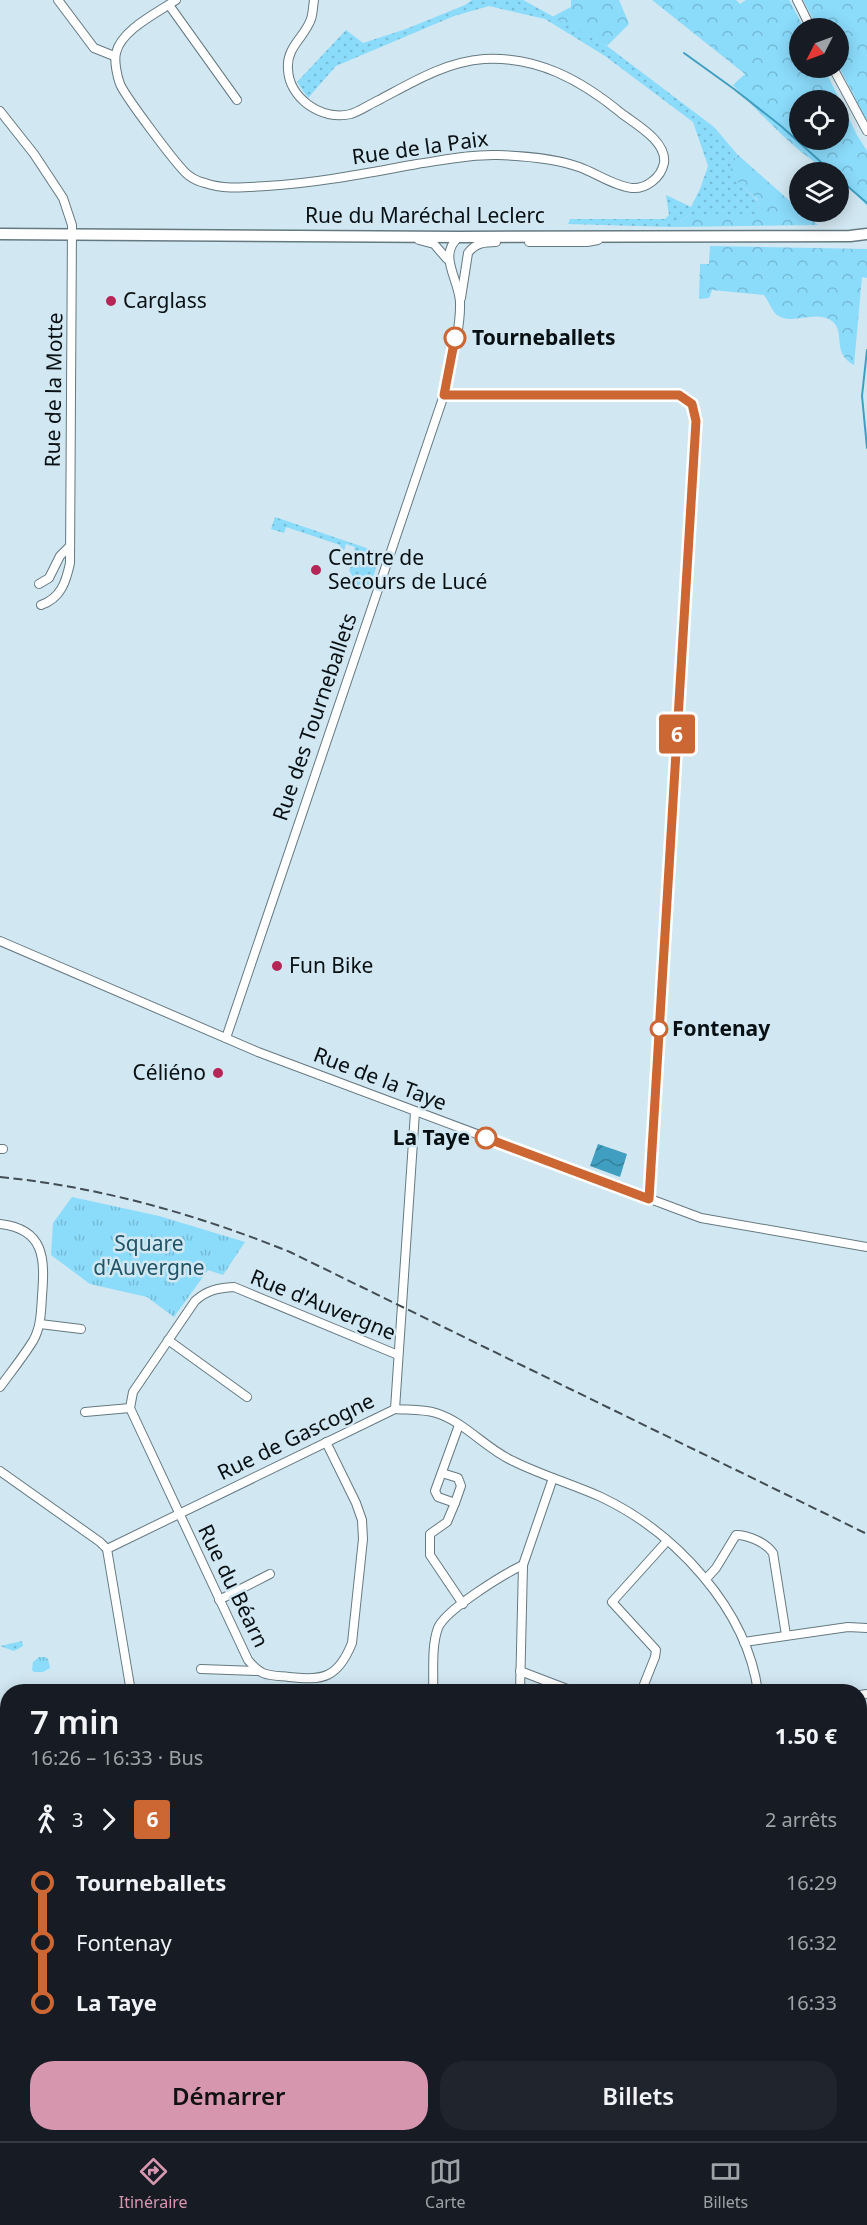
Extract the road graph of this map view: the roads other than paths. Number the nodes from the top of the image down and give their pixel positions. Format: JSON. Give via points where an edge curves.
{"nodes":[{"id":1,"x":58,"y":0,"type":"edge"},
{"id":2,"x":314,"y":0,"type":"edge"},
{"id":3,"x":797,"y":0,"type":"edge"},
{"id":4,"x":172,"y":2,"type":"edge"},
{"id":5,"x":806,"y":18,"type":"edge"},
{"id":6,"x":114,"y":56,"type":"junction"},
{"id":7,"x":838,"y":78,"type":"edge"},
{"id":8,"x":237,"y":100,"type":"dead end"},
{"id":9,"x":0,"y":111,"type":"edge"},
{"id":10,"x":867,"y":131,"type":"edge"},
{"id":11,"x":0,"y":234,"type":"edge"},
{"id":12,"x":73,"y":234,"type":"junction"},
{"id":13,"x":627,"y":235,"type":"junction"},
{"id":14,"x":406,"y":236,"type":"junction"},
{"id":15,"x":867,"y":236,"type":"edge"},
{"id":16,"x":459,"y":237,"type":"junction"},
{"id":17,"x":450,"y":262,"type":"junction"},
{"id":18,"x":460,"y":299,"type":"junction"},
{"id":19,"x":444,"y":395,"type":"junction"},
{"id":20,"x":70,"y":546,"type":"junction"},
{"id":21,"x":39,"y":584,"type":"dead end"},
{"id":22,"x":41,"y":606,"type":"dead end"},
{"id":23,"x":0,"y":941,"type":"edge"},
{"id":24,"x":226,"y":1038,"type":"junction"},
{"id":25,"x":415,"y":1112,"type":"junction"},
{"id":26,"x":649,"y":1199,"type":"junction"},
{"id":27,"x":0,"y":1224,"type":"edge"},
{"id":28,"x":867,"y":1247,"type":"edge"},
{"id":29,"x":40,"y":1324,"type":"junction"},
{"id":30,"x":81,"y":1329,"type":"dead end"},
{"id":31,"x":168,"y":1340,"type":"junction"},
{"id":32,"x":398,"y":1355,"type":"junction"},
{"id":33,"x":0,"y":1387,"type":"edge"},
{"id":34,"x":248,"y":1397,"type":"dead end"},
{"id":35,"x":130,"y":1408,"type":"junction"},
{"id":36,"x":395,"y":1409,"type":"junction"},
{"id":37,"x":85,"y":1412,"type":"dead end"},
{"id":38,"x":459,"y":1425,"type":"junction"},
{"id":39,"x":326,"y":1442,"type":"junction"},
{"id":40,"x":0,"y":1471,"type":"edge"},
{"id":41,"x":442,"y":1473,"type":"junction"},
{"id":42,"x":553,"y":1478,"type":"junction"},
{"id":43,"x":455,"y":1503,"type":"junction"},
{"id":44,"x":178,"y":1515,"type":"junction"},
{"id":45,"x":667,"y":1541,"type":"junction"},
{"id":46,"x":107,"y":1549,"type":"junction"},
{"id":47,"x":523,"y":1565,"type":"junction"},
{"id":48,"x":270,"y":1574,"type":"dead end"},
{"id":49,"x":706,"y":1580,"type":"junction"},
{"id":50,"x":219,"y":1600,"type":"junction"},
{"id":51,"x":463,"y":1604,"type":"junction"},
{"id":52,"x":867,"y":1628,"type":"edge"},
{"id":53,"x":786,"y":1635,"type":"junction"},
{"id":54,"x":744,"y":1642,"type":"junction"},
{"id":55,"x":201,"y":1669,"type":"dead end"},
{"id":56,"x":257,"y":1671,"type":"junction"},
{"id":57,"x":520,"y":1671,"type":"junction"},
{"id":58,"x":131,"y":1684,"type":"edge"},
{"id":59,"x":433,"y":1684,"type":"edge"},
{"id":60,"x":520,"y":1684,"type":"edge"},
{"id":61,"x":554,"y":1684,"type":"edge"},
{"id":62,"x":644,"y":1684,"type":"edge"},
{"id":63,"x":756,"y":1684,"type":"edge"}],
"edges":[{"from":1,"to":6,"type":"street","via":[[94,48]]},
{"from":2,"to":6,"type":"street","name":"Rue de la Paix","via":[[310,21],[294,44],[287,65],[290,83],[310,107],[329,114],[350,114],[443,67],[466,61],[512,59],[557,72],[604,99],[662,150],[660,174],[650,184],[633,188],[559,162],[494,155],[459,157],[307,184],[233,188],[205,184],[173,159],[120,86]]},
{"from":3,"to":5,"type":"street"},
{"from":4,"to":6,"type":"street","via":[[129,32]]},
{"from":4,"to":8,"type":"street"},
{"from":7,"to":10,"type":"street"},
{"from":9,"to":12,"type":"street","name":"Rue de la Motte","via":[[63,198]]},
{"from":11,"to":12,"type":"main road","name":"Rue du Maréchal Leclerc"},
{"from":12,"to":14,"type":"main road","name":"Rue du Maréchal Leclerc"},
{"from":12,"to":20,"type":"street","name":"Rue de la Motte"},
{"from":13,"to":15,"type":"main road","name":"Rue du Maréchal Leclerc"},
{"from":13,"to":16,"type":"main road","name":"Rue du Maréchal Leclerc"},
{"from":13,"to":18,"type":"street","via":[[587,242],[482,243],[466,256]]},
{"from":14,"to":16,"type":"main road","name":"Rue du Maréchal Leclerc"},
{"from":14,"to":17,"type":"street","via":[[434,244]]},
{"from":16,"to":17,"type":"street","via":[[449,248]]},
{"from":17,"to":18,"type":"street","name":"Rue des Tourneballets"},
{"from":18,"to":19,"type":"street","name":"Rue des Tourneballets"},
{"from":19,"to":24,"type":"street","name":"Rue des Tourneballets"},
{"from":19,"to":26,"type":"street","via":[[679,395],[692,404],[696,421]]},
{"from":20,"to":21,"type":"street","via":[[49,578]]},
{"from":20,"to":22,"type":"street","name":"Rue de la Motte","via":[[70,562],[60,593]]},
{"from":23,"to":24,"type":"street","name":"Rue de la Taye"},
{"from":24,"to":25,"type":"street","name":"Rue de la Taye"},
{"from":25,"to":26,"type":"street","name":"Rue de la Taye"},
{"from":25,"to":32,"type":"street","name":"Rue de Gascogne"},
{"from":26,"to":28,"type":"street","name":"Rue de la Taye","via":[[701,1218]]},
{"from":27,"to":29,"type":"street","via":[[30,1234],[40,1248],[44,1265]]},
{"from":29,"to":30,"type":"street"},
{"from":29,"to":33,"type":"street"},
{"from":31,"to":32,"type":"street","name":"Rue d'Auvergne","via":[[205,1292],[234,1287]]},
{"from":31,"to":34,"type":"street"},
{"from":31,"to":35,"type":"street","name":"Rue d'Auvergne","via":[[133,1392]]},
{"from":32,"to":36,"type":"street","name":"Rue de Gascogne"},
{"from":35,"to":37,"type":"street"},
{"from":35,"to":44,"type":"street"},
{"from":36,"to":38,"type":"street","via":[[436,1413]]},
{"from":36,"to":39,"type":"street","name":"Rue de Gascogne"},
{"from":38,"to":41,"type":"street"},
{"from":38,"to":42,"type":"street","via":[[510,1460]]},
{"from":39,"to":44,"type":"street","name":"Rue de Gascogne"},
{"from":39,"to":56,"type":"street","name":"Rue du Béarn","via":[[362,1520],[352,1643],[338,1668],[315,1680]]},
{"from":40,"to":46,"type":"street"},
{"from":41,"to":43,"type":"street","via":[[458,1478],[461,1486]]},
{"from":41,"to":43,"type":"street","via":[[435,1491],[438,1497]]},
{"from":42,"to":45,"type":"street","via":[[603,1498]]},
{"from":42,"to":47,"type":"street"},
{"from":43,"to":51,"type":"street","via":[[447,1522],[430,1534],[430,1556]]},
{"from":44,"to":46,"type":"street","name":"Rue de Gascogne"},
{"from":44,"to":50,"type":"street","name":"Rue du Béarn"},
{"from":45,"to":49,"type":"street"},
{"from":45,"to":62,"type":"street","via":[[612,1602],[656,1650]]},
{"from":46,"to":58,"type":"street"},
{"from":47,"to":51,"type":"street","via":[[505,1573]]},
{"from":47,"to":57,"type":"street"},
{"from":48,"to":50,"type":"street"},
{"from":49,"to":53,"type":"street","via":[[736,1535],[769,1547]]},
{"from":49,"to":54,"type":"street"},
{"from":50,"to":56,"type":"street","name":"Rue du Béarn"},
{"from":51,"to":59,"type":"street","via":[[439,1625]]},
{"from":52,"to":53,"type":"street"},
{"from":53,"to":54,"type":"street"},
{"from":54,"to":63,"type":"street"},
{"from":55,"to":56,"type":"street"},
{"from":57,"to":60,"type":"street"},
{"from":57,"to":61,"type":"street"}]}
